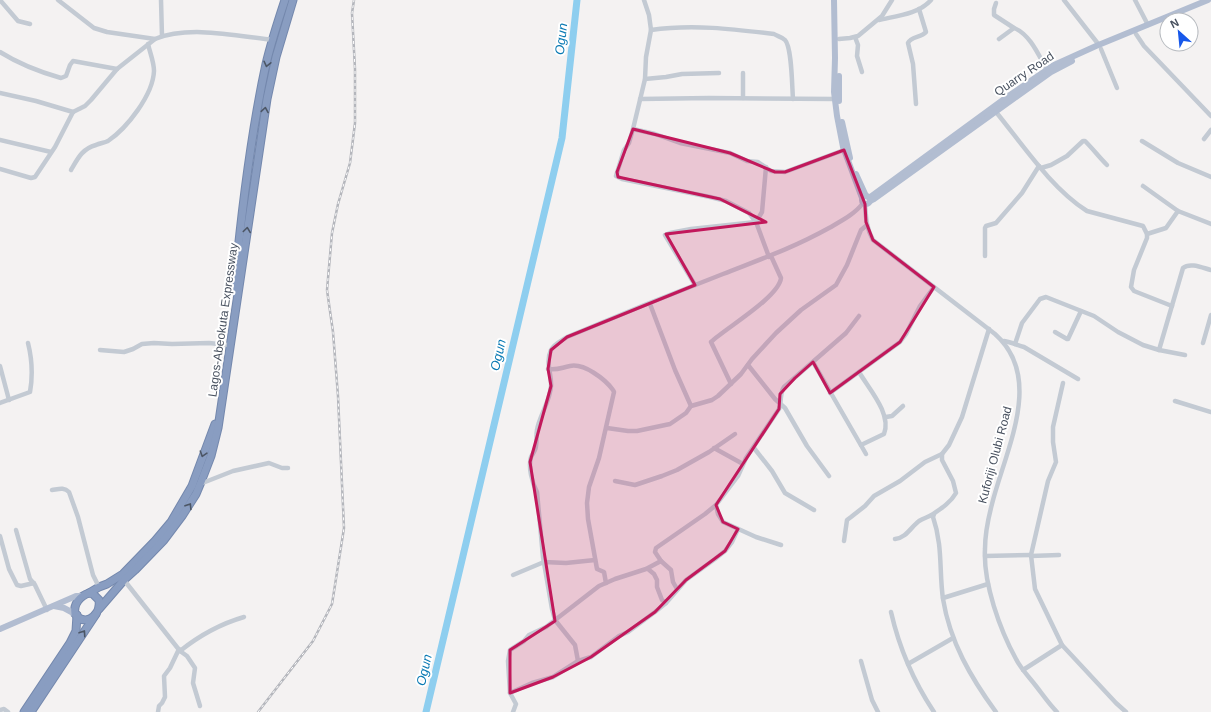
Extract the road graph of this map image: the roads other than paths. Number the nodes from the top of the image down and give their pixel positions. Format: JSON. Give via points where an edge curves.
{"nodes":[{"id":1,"x":0,"y":0,"type":"edge"},
{"id":2,"x":161,"y":0,"type":"edge"},
{"id":3,"x":285,"y":0,"type":"edge"},
{"id":4,"x":293,"y":0,"type":"edge"},
{"id":5,"x":644,"y":0,"type":"edge"},
{"id":6,"x":834,"y":0,"type":"edge"},
{"id":7,"x":837,"y":0,"type":"edge"},
{"id":8,"x":892,"y":0,"type":"edge"},
{"id":9,"x":931,"y":0,"type":"edge"},
{"id":10,"x":1064,"y":0,"type":"edge"},
{"id":11,"x":1135,"y":0,"type":"edge"},
{"id":12,"x":1208,"y":0,"type":"edge"},
{"id":13,"x":61,"y":1,"type":"edge"},
{"id":14,"x":996,"y":3,"type":"dead end"},
{"id":15,"x":1211,"y":3,"type":"edge"},
{"id":16,"x":919,"y":9,"type":"junction"},
{"id":17,"x":285,"y":12,"type":"junction"},
{"id":18,"x":1189,"y":12,"type":"edge"},
{"id":19,"x":877,"y":20,"type":"junction"},
{"id":20,"x":30,"y":24,"type":"dead end"},
{"id":21,"x":1159,"y":24,"type":"edge"},
{"id":22,"x":1148,"y":25,"type":"junction"},
{"id":23,"x":1014,"y":28,"type":"junction"},
{"id":24,"x":651,"y":30,"type":"junction"},
{"id":25,"x":1136,"y":34,"type":"junction"},
{"id":26,"x":162,"y":36,"type":"junction"},
{"id":27,"x":855,"y":37,"type":"junction"},
{"id":28,"x":155,"y":39,"type":"junction"},
{"id":29,"x":839,"y":39,"type":"junction"},
{"id":30,"x":999,"y":39,"type":"dead end"},
{"id":31,"x":273,"y":40,"type":"junction"},
{"id":32,"x":148,"y":44,"type":"junction"},
{"id":33,"x":1100,"y":47,"type":"junction"},
{"id":34,"x":0,"y":52,"type":"edge"},
{"id":35,"x":117,"y":70,"type":"junction"},
{"id":36,"x":1047,"y":70,"type":"junction"},
{"id":37,"x":862,"y":72,"type":"dead end"},
{"id":38,"x":719,"y":73,"type":"dead end"},
{"id":39,"x":743,"y":73,"type":"dead end"},
{"id":40,"x":645,"y":79,"type":"junction"},
{"id":41,"x":1117,"y":88,"type":"dead end"},
{"id":42,"x":0,"y":93,"type":"edge"},
{"id":43,"x":743,"y":98,"type":"junction"},
{"id":44,"x":640,"y":99,"type":"junction"},
{"id":45,"x":793,"y":99,"type":"junction"},
{"id":46,"x":835,"y":99,"type":"junction"},
{"id":47,"x":916,"y":104,"type":"dead end"},
{"id":48,"x":73,"y":112,"type":"junction"},
{"id":49,"x":996,"y":112,"type":"junction"},
{"id":50,"x":1211,"y":116,"type":"edge"},
{"id":51,"x":633,"y":129,"type":"junction"},
{"id":52,"x":1211,"y":130,"type":"edge"},
{"id":53,"x":1204,"y":139,"type":"dead end"},
{"id":54,"x":0,"y":140,"type":"edge"},
{"id":55,"x":1142,"y":141,"type":"dead end"},
{"id":56,"x":844,"y":150,"type":"junction"},
{"id":57,"x":51,"y":152,"type":"junction"},
{"id":58,"x":1107,"y":165,"type":"dead end"},
{"id":59,"x":766,"y":167,"type":"junction"},
{"id":60,"x":1040,"y":167,"type":"junction"},
{"id":61,"x":252,"y":168,"type":"junction"},
{"id":62,"x":0,"y":169,"type":"edge"},
{"id":63,"x":71,"y":170,"type":"dead end"},
{"id":64,"x":1211,"y":177,"type":"edge"},
{"id":65,"x":1143,"y":186,"type":"dead end"},
{"id":66,"x":866,"y":200,"type":"junction"},
{"id":67,"x":1178,"y":211,"type":"junction"},
{"id":68,"x":756,"y":222,"type":"junction"},
{"id":69,"x":1211,"y":224,"type":"edge"},
{"id":70,"x":866,"y":225,"type":"junction"},
{"id":71,"x":1147,"y":234,"type":"junction"},
{"id":72,"x":985,"y":256,"type":"dead end"},
{"id":73,"x":770,"y":257,"type":"junction"},
{"id":74,"x":1211,"y":270,"type":"edge"},
{"id":75,"x":695,"y":285,"type":"junction"},
{"id":76,"x":934,"y":287,"type":"junction"},
{"id":77,"x":650,"y":304,"type":"junction"},
{"id":78,"x":1172,"y":306,"type":"junction"},
{"id":79,"x":1081,"y":311,"type":"junction"},
{"id":80,"x":1211,"y":315,"type":"edge"},
{"id":81,"x":859,"y":316,"type":"dead end"},
{"id":82,"x":989,"y":329,"type":"junction"},
{"id":83,"x":1055,"y":332,"type":"dead end"},
{"id":84,"x":1004,"y":341,"type":"junction"},
{"id":85,"x":28,"y":343,"type":"dead end"},
{"id":86,"x":1203,"y":343,"type":"dead end"},
{"id":87,"x":1014,"y":344,"type":"junction"},
{"id":88,"x":228,"y":345,"type":"junction"},
{"id":89,"x":100,"y":350,"type":"dead end"},
{"id":90,"x":1159,"y":350,"type":"junction"},
{"id":91,"x":1185,"y":356,"type":"dead end"},
{"id":92,"x":813,"y":362,"type":"junction"},
{"id":93,"x":748,"y":365,"type":"junction"},
{"id":94,"x":0,"y":366,"type":"edge"},
{"id":95,"x":548,"y":369,"type":"junction"},
{"id":96,"x":859,"y":372,"type":"junction"},
{"id":97,"x":1078,"y":379,"type":"dead end"},
{"id":98,"x":1063,"y":383,"type":"dead end"},
{"id":99,"x":731,"y":384,"type":"junction"},
{"id":100,"x":830,"y":393,"type":"junction"},
{"id":101,"x":9,"y":400,"type":"junction"},
{"id":102,"x":1175,"y":401,"type":"dead end"},
{"id":103,"x":0,"y":403,"type":"edge"},
{"id":104,"x":781,"y":404,"type":"junction"},
{"id":105,"x":691,"y":406,"type":"junction"},
{"id":106,"x":903,"y":406,"type":"dead end"},
{"id":107,"x":1211,"y":412,"type":"edge"},
{"id":108,"x":886,"y":418,"type":"junction"},
{"id":109,"x":607,"y":428,"type":"junction"},
{"id":110,"x":735,"y":434,"type":"dead end"},
{"id":111,"x":861,"y":445,"type":"junction"},
{"id":112,"x":714,"y":448,"type":"junction"},
{"id":113,"x":754,"y":448,"type":"junction"},
{"id":114,"x":866,"y":454,"type":"dead end"},
{"id":115,"x":942,"y":454,"type":"junction"},
{"id":116,"x":743,"y":464,"type":"junction"},
{"id":117,"x":288,"y":468,"type":"dead end"},
{"id":118,"x":829,"y":476,"type":"dead end"},
{"id":119,"x":615,"y":481,"type":"dead end"},
{"id":120,"x":200,"y":484,"type":"junction"},
{"id":121,"x":52,"y":490,"type":"dead end"},
{"id":122,"x":716,"y":505,"type":"junction"},
{"id":123,"x":814,"y":510,"type":"dead end"},
{"id":124,"x":934,"y":514,"type":"junction"},
{"id":125,"x":738,"y":529,"type":"junction"},
{"id":126,"x":16,"y":530,"type":"dead end"},
{"id":127,"x":0,"y":536,"type":"edge"},
{"id":128,"x":895,"y":539,"type":"dead end"},
{"id":129,"x":844,"y":541,"type":"dead end"},
{"id":130,"x":781,"y":545,"type":"dead end"},
{"id":131,"x":1031,"y":555,"type":"junction"},
{"id":132,"x":1059,"y":555,"type":"dead end"},
{"id":133,"x":985,"y":556,"type":"junction"},
{"id":134,"x":595,"y":560,"type":"junction"},
{"id":135,"x":661,"y":561,"type":"junction"},
{"id":136,"x":544,"y":562,"type":"junction"},
{"id":137,"x":648,"y":568,"type":"junction"},
{"id":138,"x":513,"y":576,"type":"dead end"},
{"id":139,"x":124,"y":580,"type":"junction"},
{"id":140,"x":34,"y":583,"type":"junction"},
{"id":141,"x":606,"y":583,"type":"junction"},
{"id":142,"x":988,"y":584,"type":"junction"},
{"id":143,"x":99,"y":587,"type":"junction"},
{"id":144,"x":677,"y":589,"type":"junction"},
{"id":145,"x":86,"y":594,"type":"junction"},
{"id":146,"x":943,"y":598,"type":"junction"},
{"id":147,"x":666,"y":603,"type":"junction"},
{"id":148,"x":54,"y":606,"type":"junction"},
{"id":149,"x":47,"y":610,"type":"junction"},
{"id":150,"x":97,"y":611,"type":"junction"},
{"id":151,"x":891,"y":612,"type":"dead end"},
{"id":152,"x":76,"y":614,"type":"junction"},
{"id":153,"x":244,"y":617,"type":"dead end"},
{"id":154,"x":555,"y":620,"type":"junction"},
{"id":155,"x":0,"y":629,"type":"edge"},
{"id":156,"x":953,"y":638,"type":"junction"},
{"id":157,"x":1062,"y":645,"type":"junction"},
{"id":158,"x":180,"y":650,"type":"junction"},
{"id":159,"x":578,"y":661,"type":"junction"},
{"id":160,"x":861,"y":661,"type":"dead end"},
{"id":161,"x":908,"y":664,"type":"junction"},
{"id":162,"x":1023,"y":670,"type":"junction"},
{"id":163,"x":510,"y":693,"type":"junction"},
{"id":164,"x":200,"y":706,"type":"dead end"},
{"id":165,"x":0,"y":710,"type":"edge"},
{"id":166,"x":1055,"y":711,"type":"edge"},
{"id":167,"x":8,"y":712,"type":"edge"},
{"id":168,"x":24,"y":712,"type":"edge"},
{"id":169,"x":30,"y":712,"type":"edge"},
{"id":170,"x":158,"y":712,"type":"edge"},
{"id":171,"x":513,"y":712,"type":"edge"},
{"id":172,"x":878,"y":712,"type":"edge"},
{"id":173,"x":934,"y":712,"type":"edge"},
{"id":174,"x":996,"y":712,"type":"edge"},
{"id":175,"x":1126,"y":712,"type":"edge"}],
"edges":[{"from":1,"to":20,"type":"street","via":[[18,21]]},
{"from":2,"to":26,"type":"street"},
{"from":3,"to":17,"type":"highway","name":"Lagos-Abeokuta Expressway"},
{"from":4,"to":17,"type":"highway","name":"Lagos-Abeokuta Expressway"},
{"from":5,"to":24,"type":"street"},
{"from":6,"to":46,"type":"main road"},
{"from":7,"to":29,"type":"main road"},
{"from":8,"to":19,"type":"street"},
{"from":9,"to":16,"type":"street"},
{"from":10,"to":33,"type":"street"},
{"from":11,"to":22,"type":"street"},
{"from":12,"to":22,"type":"main road","name":"Quarry Road"},
{"from":13,"to":28,"type":"street","via":[[94,28]]},
{"from":14,"to":23,"type":"street","via":[[994,15]]},
{"from":15,"to":18,"type":"main road"},
{"from":16,"to":19,"type":"street"},
{"from":16,"to":47,"type":"street","via":[[926,32],[908,42],[913,64]]},
{"from":17,"to":31,"type":"highway","name":"Lagos-Abeokuta Expressway"},
{"from":61,"to":17,"type":"highway","name":"Lagos-Abeokuta Expressway","one_way":true,"via":[[259,148]]},
{"from":19,"to":27,"type":"street"},
{"from":21,"to":25,"type":"main road","name":"Quarry Road"},
{"from":22,"to":33,"type":"main road","name":"Quarry Road"},
{"from":23,"to":30,"type":"street"},
{"from":23,"to":36,"type":"street","via":[[1024,35]]},
{"from":24,"to":40,"type":"street"},
{"from":24,"to":45,"type":"street","via":[[669,27],[713,27],[781,37],[788,44]]},
{"from":25,"to":33,"type":"main road","name":"Quarry Road"},
{"from":25,"to":50,"type":"street","via":[[1144,46]]},
{"from":26,"to":28,"type":"street"},
{"from":26,"to":31,"type":"street","via":[[209,33]]},
{"from":27,"to":29,"type":"street"},
{"from":27,"to":37,"type":"street"},
{"from":28,"to":32,"type":"street"},
{"from":29,"to":66,"type":"main road","via":[[841,116],[850,158]]},
{"from":31,"to":61,"type":"highway","name":"Lagos-Abeokuta Expressway","one_way":true,"via":[[261,88],[251,150]]},
{"from":32,"to":35,"type":"street"},
{"from":32,"to":63,"type":"street","via":[[154,70],[149,92],[122,128],[108,141],[84,150]]},
{"from":33,"to":36,"type":"main road","name":"Quarry Road","via":[[1060,62]]},
{"from":33,"to":41,"type":"street"},
{"from":33,"to":49,"type":"main road","name":"Quarry Road","via":[[1060,67]]},
{"from":34,"to":35,"type":"street","via":[[40,72],[61,78],[66,76],[73,61]]},
{"from":35,"to":48,"type":"street","via":[[85,106]]},
{"from":36,"to":66,"type":"main road","name":"Quarry Road"},
{"from":38,"to":40,"type":"street"},
{"from":39,"to":43,"type":"street"},
{"from":40,"to":44,"type":"street"},
{"from":42,"to":48,"type":"street"},
{"from":43,"to":44,"type":"street"},
{"from":43,"to":45,"type":"street"},
{"from":44,"to":51,"type":"street"},
{"from":45,"to":46,"type":"street"},
{"from":46,"to":56,"type":"main road"},
{"from":48,"to":57,"type":"street"},
{"from":49,"to":60,"type":"street"},
{"from":49,"to":66,"type":"main road","name":"Quarry Road","via":[[874,199]]},
{"from":51,"to":59,"type":"street","via":[[680,143],[730,153]]},
{"from":51,"to":68,"type":"street","via":[[616,176],[720,199],[749,213]]},
{"from":52,"to":53,"type":"street"},
{"from":54,"to":57,"type":"street"},
{"from":55,"to":64,"type":"street","via":[[1178,163]]},
{"from":56,"to":59,"type":"street","via":[[785,172],[775,172]]},
{"from":56,"to":66,"type":"main road"},
{"from":57,"to":62,"type":"street","via":[[35,178]]},
{"from":58,"to":60,"type":"street","via":[[1083,141],[1067,156],[1051,165]]},
{"from":59,"to":68,"type":"street","via":[[762,212]]},
{"from":60,"to":71,"type":"street","via":[[1079,206],[1087,211],[1143,226]]},
{"from":60,"to":72,"type":"street","via":[[996,223],[986,226]]},
{"from":61,"to":88,"type":"highway","name":"Lagos-Abeokuta Expressway","via":[[240,231]]},
{"from":120,"to":61,"type":"highway","name":"Lagos-Abeokuta Expressway","one_way":true,"via":[[218,428]]},
{"from":65,"to":67,"type":"street"},
{"from":66,"to":70,"type":"street","name":"Kuforiji Olubi Road"},
{"from":66,"to":73,"type":"street","via":[[840,221]]},
{"from":67,"to":69,"type":"street"},
{"from":67,"to":71,"type":"street","via":[[1166,228]]},
{"from":68,"to":73,"type":"street"},
{"from":68,"to":75,"type":"street","via":[[691,229],[665,235]]},
{"from":70,"to":76,"type":"street","name":"Kuforiji Olubi Road","via":[[876,243]]},
{"from":70,"to":93,"type":"street","via":[[836,285],[815,299],[776,333]]},
{"from":71,"to":78,"type":"street","via":[[1134,270],[1131,287],[1134,291]]},
{"from":73,"to":75,"type":"street"},
{"from":73,"to":99,"type":"street","via":[[781,278],[779,283],[767,298],[711,342]]},
{"from":74,"to":78,"type":"street","via":[[1184,267]]},
{"from":75,"to":77,"type":"street"},
{"from":76,"to":82,"type":"street","name":"Kuforiji Olubi Road"},
{"from":76,"to":96,"type":"street","via":[[900,342]]},
{"from":77,"to":95,"type":"street","via":[[560,341],[551,350]]},
{"from":77,"to":105,"type":"street"},
{"from":78,"to":90,"type":"street"},
{"from":79,"to":83,"type":"street","via":[[1068,339]]},
{"from":79,"to":87,"type":"street","via":[[1043,297],[1022,323]]},
{"from":79,"to":90,"type":"street","via":[[1135,342]]},
{"from":80,"to":86,"type":"street"},
{"from":81,"to":92,"type":"street","via":[[846,332]]},
{"from":82,"to":84,"type":"street","name":"Kuforiji Olubi Road"},
{"from":82,"to":115,"type":"street","via":[[962,417]]},
{"from":84,"to":87,"type":"street"},
{"from":84,"to":133,"type":"street","name":"Kuforiji Olubi Road","via":[[1015,362],[1020,382],[1020,397],[992,504]]},
{"from":85,"to":101,"type":"street","via":[[32,360],[30,392]]},
{"from":87,"to":97,"type":"street","via":[[1024,347]]},
{"from":88,"to":89,"type":"street","via":[[146,343],[124,352]]},
{"from":88,"to":143,"type":"highway","name":"Lagos-Abeokuta Expressway","one_way":true,"via":[[214,427],[185,499],[162,534],[134,564],[119,577]]},
{"from":90,"to":91,"type":"street"},
{"from":92,"to":100,"type":"street"},
{"from":92,"to":104,"type":"street","via":[[784,387],[780,394]]},
{"from":93,"to":99,"type":"street"},
{"from":93,"to":104,"type":"street"},
{"from":94,"to":101,"type":"street"},
{"from":95,"to":109,"type":"street","via":[[578,366],[592,372],[612,387],[614,392]]},
{"from":95,"to":136,"type":"street","via":[[551,386],[530,462],[537,492]]},
{"from":96,"to":100,"type":"street"},
{"from":96,"to":108,"type":"street"},
{"from":98,"to":131,"type":"street","via":[[1053,427],[1056,462],[1048,481]]},
{"from":99,"to":105,"type":"street","via":[[712,400]]},
{"from":100,"to":111,"type":"street"},
{"from":101,"to":103,"type":"street"},
{"from":102,"to":107,"type":"street"},
{"from":104,"to":113,"type":"street"},
{"from":104,"to":118,"type":"street"},
{"from":105,"to":109,"type":"street","via":[[686,413],[670,424],[637,431]]},
{"from":106,"to":108,"type":"street"},
{"from":108,"to":111,"type":"street","via":[[885,433]]},
{"from":109,"to":134,"type":"street","via":[[587,503]]},
{"from":110,"to":112,"type":"street"},
{"from":111,"to":114,"type":"street"},
{"from":112,"to":116,"type":"street"},
{"from":112,"to":119,"type":"street","via":[[677,470],[638,484]]},
{"from":113,"to":116,"type":"street"},
{"from":113,"to":123,"type":"street","via":[[785,493]]},
{"from":115,"to":124,"type":"street","via":[[942,460],[956,493],[949,503],[936,510]]},
{"from":115,"to":129,"type":"street","via":[[925,462],[874,496],[847,520]]},
{"from":116,"to":122,"type":"street","via":[[738,476]]},
{"from":117,"to":120,"type":"street","via":[[271,463],[233,471]]},
{"from":139,"to":120,"type":"highway","name":"Lagos-Abeokuta Expressway","one_way":true,"via":[[173,528],[190,505]]},
{"from":121,"to":143,"type":"street","via":[[62,488],[69,492],[93,576]]},
{"from":122,"to":125,"type":"street","via":[[718,514],[724,522]]},
{"from":122,"to":135,"type":"street","via":[[656,548],[655,552]]},
{"from":124,"to":128,"type":"street","via":[[920,520]]},
{"from":124,"to":146,"type":"street","via":[[940,543]]},
{"from":125,"to":130,"type":"street","via":[[756,538]]},
{"from":125,"to":144,"type":"street","via":[[725,551]]},
{"from":126,"to":140,"type":"street","via":[[30,579]]},
{"from":127,"to":140,"type":"street","via":[[9,569],[17,585]]},
{"from":131,"to":132,"type":"street"},
{"from":131,"to":133,"type":"street"},
{"from":131,"to":157,"type":"street","via":[[1035,590]]},
{"from":133,"to":142,"type":"street","name":"Kuforiji Olubi Road"},
{"from":134,"to":136,"type":"street"},
{"from":134,"to":141,"type":"street","via":[[597,569],[604,572]]},
{"from":135,"to":137,"type":"street"},
{"from":135,"to":144,"type":"street","via":[[670,570]]},
{"from":136,"to":138,"type":"street"},
{"from":136,"to":154,"type":"street"},
{"from":137,"to":141,"type":"street"},
{"from":137,"to":147,"type":"street","via":[[654,574],[662,600]]},
{"from":139,"to":150,"type":"highway","name":"Lagos-Abeokuta Expressway"},
{"from":139,"to":158,"type":"street"},
{"from":140,"to":149,"type":"street"},
{"from":141,"to":154,"type":"street"},
{"from":142,"to":146,"type":"street"},
{"from":142,"to":162,"type":"street","name":"Kuforiji Olubi Road","via":[[1007,642]]},
{"from":143,"to":145,"type":"highway","name":"Lagos-Abeokuta Expressway"},
{"from":144,"to":147,"type":"street"},
{"from":145,"to":148,"type":"main road"},
{"from":145,"to":150,"type":"highway","via":[[93,594],[99,600]]},
{"from":145,"to":152,"type":"highway","via":[[75,606]]},
{"from":146,"to":156,"type":"street"},
{"from":147,"to":159,"type":"street","via":[[598,652]]},
{"from":148,"to":149,"type":"main road"},
{"from":148,"to":152,"type":"main road"},
{"from":149,"to":155,"type":"main road"},
{"from":150,"to":152,"type":"highway","via":[[88,620],[77,617]]},
{"from":169,"to":150,"type":"highway","name":"Lagos-Abeokuta Expressway","one_way":true},
{"from":151,"to":161,"type":"street"},
{"from":152,"to":168,"type":"highway","via":[[76,631],[70,644]]},
{"from":153,"to":158,"type":"street","via":[[201,634]]},
{"from":154,"to":159,"type":"street","via":[[575,645]]},
{"from":154,"to":163,"type":"street","via":[[510,650]]},
{"from":156,"to":161,"type":"street"},
{"from":156,"to":174,"type":"street","via":[[970,675]]},
{"from":157,"to":162,"type":"street"},
{"from":157,"to":175,"type":"street"},
{"from":158,"to":164,"type":"street","via":[[195,668],[193,683]]},
{"from":158,"to":170,"type":"street","via":[[164,676],[165,697]]},
{"from":159,"to":163,"type":"street","via":[[553,677]]},
{"from":160,"to":172,"type":"street"},
{"from":161,"to":173,"type":"street"},
{"from":162,"to":166,"type":"street","name":"Kuforiji Olubi Road"},
{"from":163,"to":171,"type":"street","via":[[516,704]]},
{"from":165,"to":167,"type":"street"}]}
